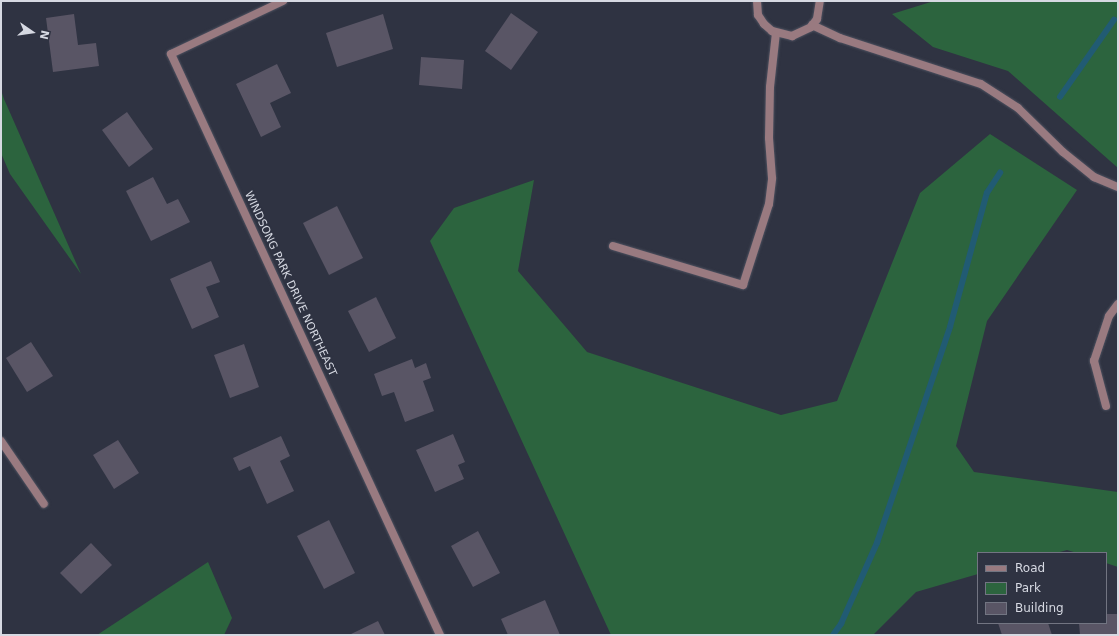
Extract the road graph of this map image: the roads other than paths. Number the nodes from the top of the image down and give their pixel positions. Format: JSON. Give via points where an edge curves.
{"nodes":[{"id":1,"x":282,"y":1,"type":"edge"},
{"id":2,"x":757,"y":1,"type":"edge"},
{"id":3,"x":820,"y":1,"type":"edge"},
{"id":4,"x":812,"y":25,"type":"junction"},
{"id":5,"x":776,"y":33,"type":"junction"},
{"id":6,"x":1118,"y":187,"type":"edge"},
{"id":7,"x":613,"y":246,"type":"dead end"},
{"id":8,"x":1118,"y":304,"type":"edge"},
{"id":9,"x":1106,"y":406,"type":"dead end"},
{"id":10,"x":1,"y":441,"type":"edge"},
{"id":11,"x":44,"y":504,"type":"dead end"},
{"id":12,"x":440,"y":635,"type":"edge"}],
"edges":[{"from":1,"to":12,"type":"street","name":"WINDSONG PARK DRIVE NORTHEAST","via":[[172,54]]},
{"from":2,"to":5,"type":"street","via":[[758,15],[764,24]]},
{"from":3,"to":4,"type":"street","via":[[817,19]]},
{"from":4,"to":5,"type":"street","via":[[802,33],[792,36]]},
{"from":4,"to":6,"type":"street","via":[[840,38],[981,84],[1018,108],[1063,152],[1094,177]]},
{"from":5,"to":7,"type":"street","via":[[770,86],[769,138],[772,178],[769,204],[743,285]]},
{"from":8,"to":9,"type":"street","via":[[1109,316],[1094,361]]},
{"from":10,"to":11,"type":"street"}]}
